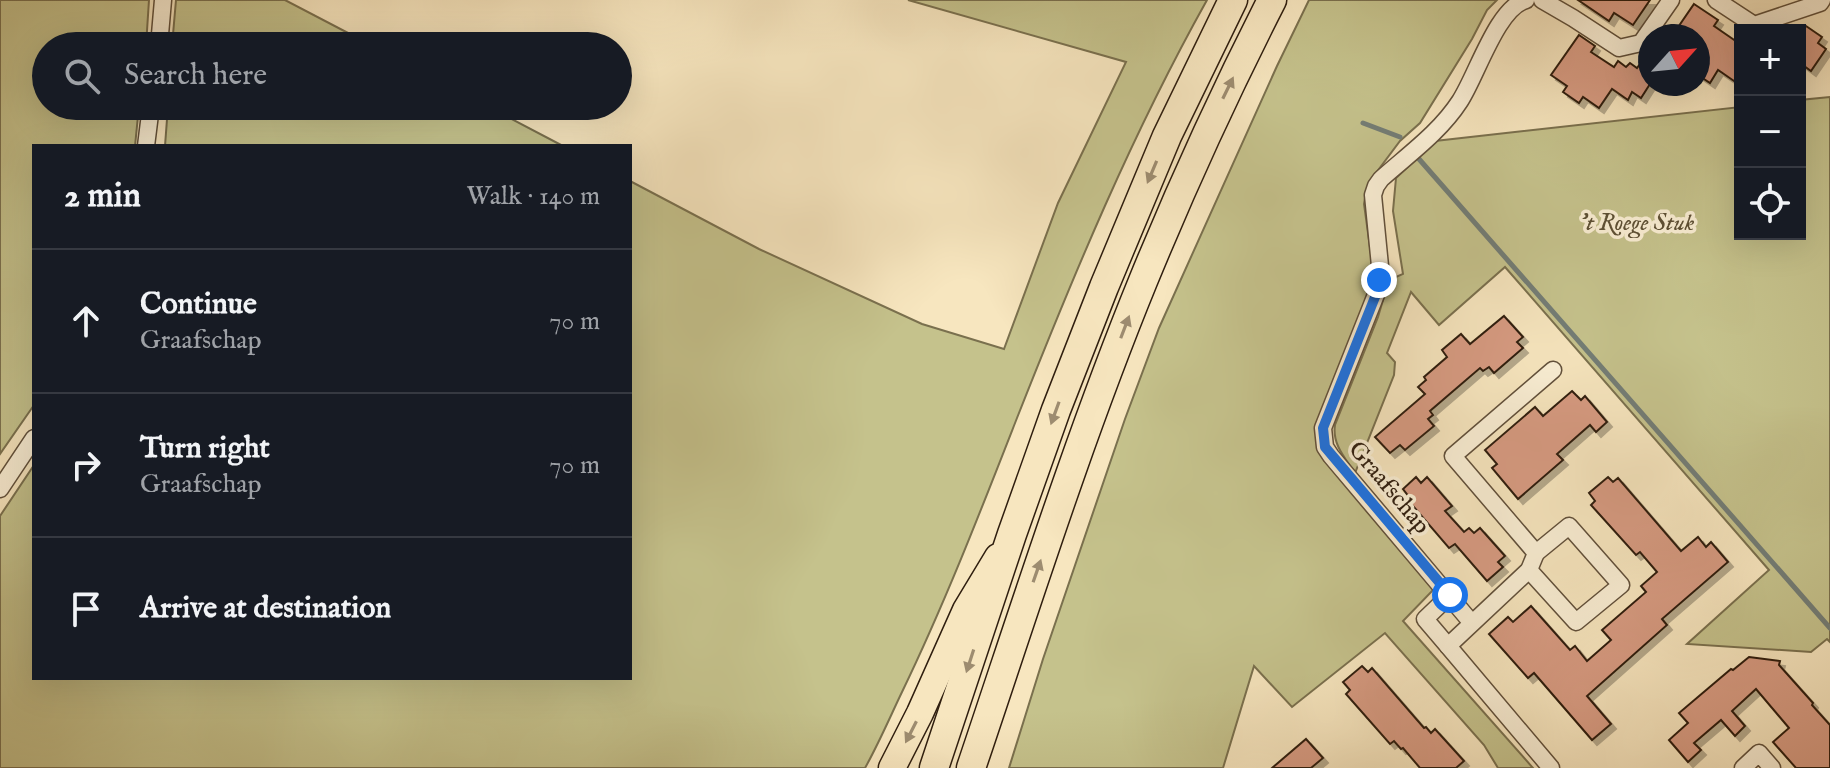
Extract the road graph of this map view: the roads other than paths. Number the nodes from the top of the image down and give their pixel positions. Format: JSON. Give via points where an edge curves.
{"nodes":[{"id":1,"x":163,"y":0,"type":"edge"},
{"id":2,"x":1233,"y":0,"type":"edge"},
{"id":3,"x":1272,"y":0,"type":"edge"},
{"id":4,"x":1526,"y":0,"type":"edge"},
{"id":5,"x":1542,"y":0,"type":"edge"},
{"id":6,"x":1671,"y":0,"type":"edge"},
{"id":7,"x":1716,"y":0,"type":"edge"},
{"id":8,"x":1819,"y":1,"type":"edge"},
{"id":9,"x":160,"y":32,"type":"edge"},
{"id":10,"x":149,"y":120,"type":"edge"},
{"id":11,"x":146,"y":144,"type":"edge"},
{"id":12,"x":1553,"y":370,"type":"dead end"},
{"id":13,"x":32,"y":441,"type":"edge"},
{"id":14,"x":0,"y":489,"type":"edge"},
{"id":15,"x":1012,"y":534,"type":"junction"},
{"id":16,"x":1536,"y":553,"type":"junction"},
{"id":17,"x":1529,"y":570,"type":"junction"},
{"id":18,"x":1450,"y":595,"type":"junction"},
{"id":19,"x":1471,"y":622,"type":"junction"},
{"id":20,"x":1012,"y":645,"type":"junction"},
{"id":21,"x":1448,"y":646,"type":"junction"},
{"id":22,"x":892,"y":768,"type":"edge"},
{"id":23,"x":934,"y":768,"type":"edge"},
{"id":24,"x":971,"y":768,"type":"edge"},
{"id":25,"x":981,"y":768,"type":"edge"},
{"id":26,"x":1551,"y":768,"type":"edge"},
{"id":27,"x":1743,"y":768,"type":"edge"},
{"id":28,"x":1772,"y":768,"type":"edge"}],
"edges":[{"from":1,"to":9,"type":"street"},
{"from":2,"to":15,"type":"highway","one_way":true,"via":[[1167,136],[1110,273]]},
{"from":20,"to":3,"type":"highway","one_way":true,"via":[[1143,281]]},
{"from":4,"to":18,"type":"street","name":"Graafschap","via":[[1504,17],[1460,101],[1441,125],[1376,186],[1377,292],[1323,428],[1331,456]]},
{"from":5,"to":6,"type":"street","via":[[1619,48],[1641,43]]},
{"from":7,"to":8,"type":"street","via":[[1754,25]]},
{"from":10,"to":11,"type":"street"},
{"from":12,"to":16,"type":"street","via":[[1453,456]]},
{"from":13,"to":14,"type":"street"},
{"from":15,"to":22,"type":"highway","one_way":true,"via":[[966,610]]},
{"from":15,"to":23,"type":"highway","one_way":true},
{"from":16,"to":17,"type":"street"},
{"from":16,"to":17,"type":"street","via":[[1569,526],[1621,585],[1576,622]]},
{"from":17,"to":19,"type":"street"},
{"from":18,"to":19,"type":"street","name":"Graafschap"},
{"from":18,"to":21,"type":"street","via":[[1425,619]]},
{"from":19,"to":21,"type":"street"},
{"from":20,"to":24,"type":"highway"},
{"from":20,"to":25,"type":"highway"},
{"from":21,"to":26,"type":"street"},
{"from":27,"to":28,"type":"street","via":[[1759,753]]}]}
